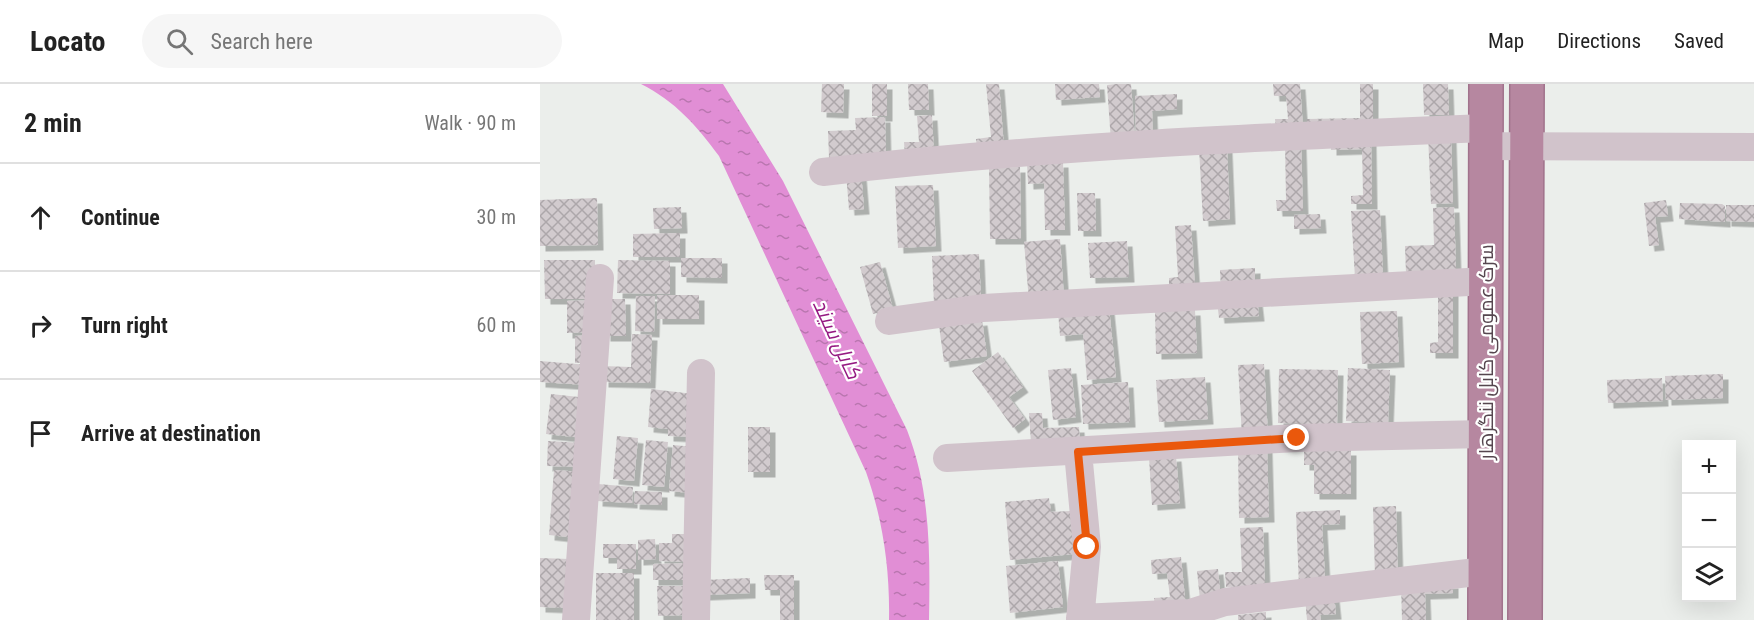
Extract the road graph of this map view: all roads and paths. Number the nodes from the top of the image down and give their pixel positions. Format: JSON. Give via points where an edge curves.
{"nodes":[{"id":1,"x":1486,"y":84,"type":"edge"},
{"id":2,"x":1527,"y":84,"type":"edge"},
{"id":3,"x":1486,"y":137,"type":"junction"},
{"id":4,"x":1527,"y":147,"type":"junction"},
{"id":5,"x":1754,"y":147,"type":"edge"},
{"id":6,"x":823,"y":172,"type":"dead end"},
{"id":7,"x":600,"y":278,"type":"dead end"},
{"id":8,"x":1487,"y":281,"type":"junction"},
{"id":9,"x":889,"y":321,"type":"dead end"},
{"id":10,"x":700,"y":373,"type":"dead end"},
{"id":11,"x":1486,"y":434,"type":"junction"},
{"id":12,"x":1078,"y":452,"type":"junction"},
{"id":13,"x":947,"y":458,"type":"dead end"},
{"id":14,"x":1485,"y":571,"type":"junction"},
{"id":15,"x":1080,"y":619,"type":"edge"},
{"id":16,"x":576,"y":620,"type":"edge"},
{"id":17,"x":696,"y":620,"type":"edge"},
{"id":18,"x":1485,"y":620,"type":"edge"},
{"id":19,"x":1525,"y":620,"type":"edge"}],
"edges":[{"from":1,"to":3,"type":"highway","name":"سرک عمومی کابل ننگرهار"},
{"from":2,"to":4,"type":"highway","name":"سرک عمومی کابل ننگرهار"},
{"from":3,"to":4,"type":"street"},
{"from":3,"to":6,"type":"street","via":[[1218,140]]},
{"from":3,"to":8,"type":"highway","name":"سرک عمومی کابل ننگرهار"},
{"from":4,"to":5,"type":"street"},
{"from":4,"to":19,"type":"highway","name":"سرک عمومی کابل ننگرهار"},
{"from":7,"to":16,"type":"street"},
{"from":8,"to":9,"type":"street","via":[[983,308]]},
{"from":8,"to":11,"type":"highway","name":"سرک عمومی کابل ننگرهار"},
{"from":10,"to":17,"type":"street"},
{"from":11,"to":12,"type":"street","via":[[1297,438]]},
{"from":11,"to":14,"type":"highway","name":"سرک عمومی کابل ننگرهار"},
{"from":12,"to":13,"type":"street"},
{"from":12,"to":15,"type":"street","via":[[1087,547]]},
{"from":14,"to":15,"type":"street","via":[[1225,602],[1190,613]]},
{"from":14,"to":18,"type":"highway","name":"سرک عمومی کابل ننگرهار"}]}
